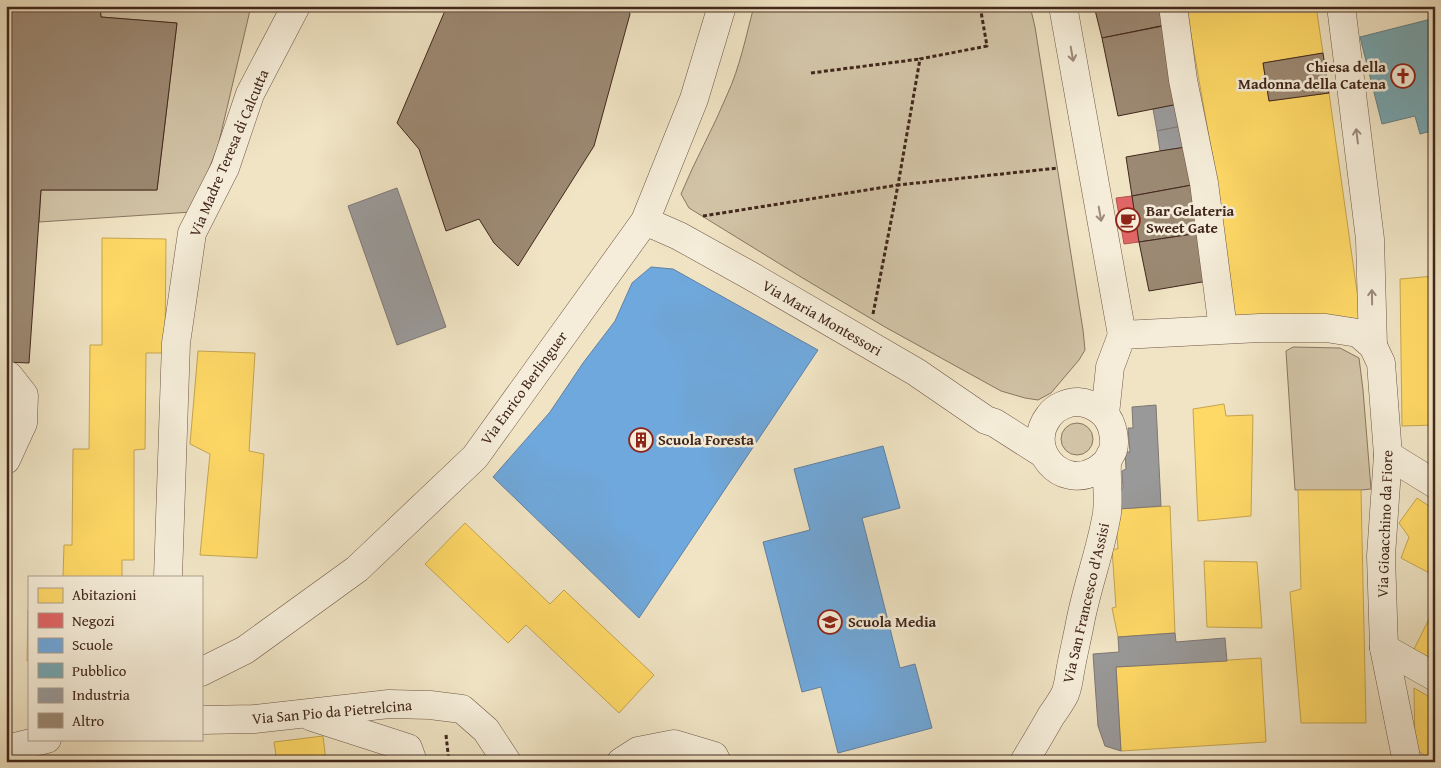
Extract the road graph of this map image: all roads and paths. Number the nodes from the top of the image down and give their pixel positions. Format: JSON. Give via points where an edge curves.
{"nodes":[{"id":1,"x":296,"y":6,"type":"edge"},
{"id":2,"x":722,"y":6,"type":"edge"},
{"id":3,"x":980,"y":6,"type":"edge"},
{"id":4,"x":1063,"y":6,"type":"edge"},
{"id":5,"x":1173,"y":6,"type":"edge"},
{"id":6,"x":1341,"y":6,"type":"edge"},
{"id":7,"x":920,"y":58,"type":"junction"},
{"id":8,"x":811,"y":73,"type":"dead end"},
{"id":9,"x":1058,"y":168,"type":"dead end"},
{"id":10,"x":898,"y":185,"type":"junction"},
{"id":11,"x":653,"y":225,"type":"junction"},
{"id":12,"x":873,"y":315,"type":"dead end"},
{"id":13,"x":1223,"y":329,"type":"junction"},
{"id":14,"x":1122,"y":335,"type":"junction"},
{"id":15,"x":1373,"y":346,"type":"junction"},
{"id":16,"x":1110,"y":367,"type":"junction"},
{"id":17,"x":6,"y":376,"type":"edge"},
{"id":18,"x":1078,"y":402,"type":"junction"},
{"id":19,"x":1105,"y":414,"type":"junction"},
{"id":20,"x":1045,"y":421,"type":"junction"},
{"id":21,"x":995,"y":424,"type":"junction"},
{"id":22,"x":1042,"y":453,"type":"junction"},
{"id":23,"x":1388,"y":456,"type":"junction"},
{"id":24,"x":6,"y":460,"type":"edge"},
{"id":25,"x":1107,"y":462,"type":"junction"},
{"id":26,"x":1435,"y":484,"type":"edge"},
{"id":27,"x":168,"y":576,"type":"edge"},
{"id":28,"x":1384,"y":648,"type":"junction"},
{"id":29,"x":202,"y":672,"type":"edge"},
{"id":30,"x":1435,"y":677,"type":"edge"},
{"id":31,"x":304,"y":714,"type":"junction"},
{"id":32,"x":202,"y":720,"type":"edge"},
{"id":33,"x":486,"y":730,"type":"junction"},
{"id":34,"x":41,"y":740,"type":"edge"},
{"id":35,"x":10,"y":746,"type":"edge"},
{"id":36,"x":413,"y":762,"type":"edge"},
{"id":37,"x":489,"y":762,"type":"edge"},
{"id":38,"x":507,"y":762,"type":"edge"},
{"id":39,"x":620,"y":762,"type":"edge"},
{"id":40,"x":717,"y":762,"type":"edge"},
{"id":41,"x":1024,"y":762,"type":"edge"},
{"id":42,"x":1407,"y":762,"type":"edge"}],
"edges":[{"from":1,"to":27,"type":"street","name":"Via Madre Teresa di Calcutta","via":[[250,94],[225,168],[192,234],[176,343]]},
{"from":2,"to":11,"type":"street","name":"Via Enrico Berlinguer"},
{"from":3,"to":7,"type":"path","via":[[987,46]]},
{"from":4,"to":14,"type":"street","one_way":true},
{"from":5,"to":13,"type":"street","via":[[1183,80],[1204,183]]},
{"from":15,"to":6,"type":"street","name":"Via Gioacchino da Fiore","one_way":true,"via":[[1370,239]]},
{"from":7,"to":8,"type":"path"},
{"from":7,"to":10,"type":"path"},
{"from":9,"to":10,"type":"path"},
{"from":10,"to":11,"type":"path"},
{"from":10,"to":12,"type":"path"},
{"from":11,"to":21,"type":"street","name":"Via Maria Montessori","via":[[751,276],[916,372]]},
{"from":11,"to":29,"type":"street","name":"Via Enrico Berlinguer","via":[[475,457],[357,569],[245,650]]},
{"from":13,"to":14,"type":"street"},
{"from":13,"to":15,"type":"street","via":[[1326,328],[1358,333]]},
{"from":14,"to":16,"type":"street"},
{"from":15,"to":23,"type":"street","name":"Via Gioacchino da Fiore","via":[[1381,363]]},
{"from":16,"to":18,"type":"street"},
{"from":16,"to":19,"type":"street"},
{"from":17,"to":24,"type":"street","via":[[24,395],[23,423]]},
{"from":18,"to":19,"type":"street","via":[[1092,404]]},
{"from":18,"to":20,"type":"street","via":[[1060,406]]},
{"from":19,"to":25,"type":"street","via":[[1115,438]]},
{"from":20,"to":21,"type":"street"},
{"from":20,"to":22,"type":"street","via":[[1040,440]]},
{"from":21,"to":22,"type":"street","name":"Via Maria Montessori"},
{"from":22,"to":25,"type":"street","via":[[1058,471],[1071,476],[1084,476]]},
{"from":23,"to":26,"type":"street"},
{"from":23,"to":28,"type":"street","name":"Via Gioacchino da Fiore","via":[[1381,556]]},
{"from":25,"to":41,"type":"street","name":"Via San Francesco d'Assisi","via":[[1106,515],[1066,693]]},
{"from":28,"to":30,"type":"street"},
{"from":28,"to":42,"type":"street","name":"Via Gioacchino da Fiore"},
{"from":31,"to":32,"type":"street","name":"Via San Pio da Pietrelcina"},
{"from":31,"to":33,"type":"street","name":"Via San Pio da Pietrelcina","via":[[389,704],[430,705],[462,709]]},
{"from":31,"to":36,"type":"street","via":[[408,748]]},
{"from":33,"to":37,"type":"street"},
{"from":33,"to":38,"type":"street","name":"Via San Pio da Pietrelcina"},
{"from":34,"to":35,"type":"street"},
{"from":39,"to":40,"type":"street","via":[[638,751],[674,744],[714,756]]}]}
